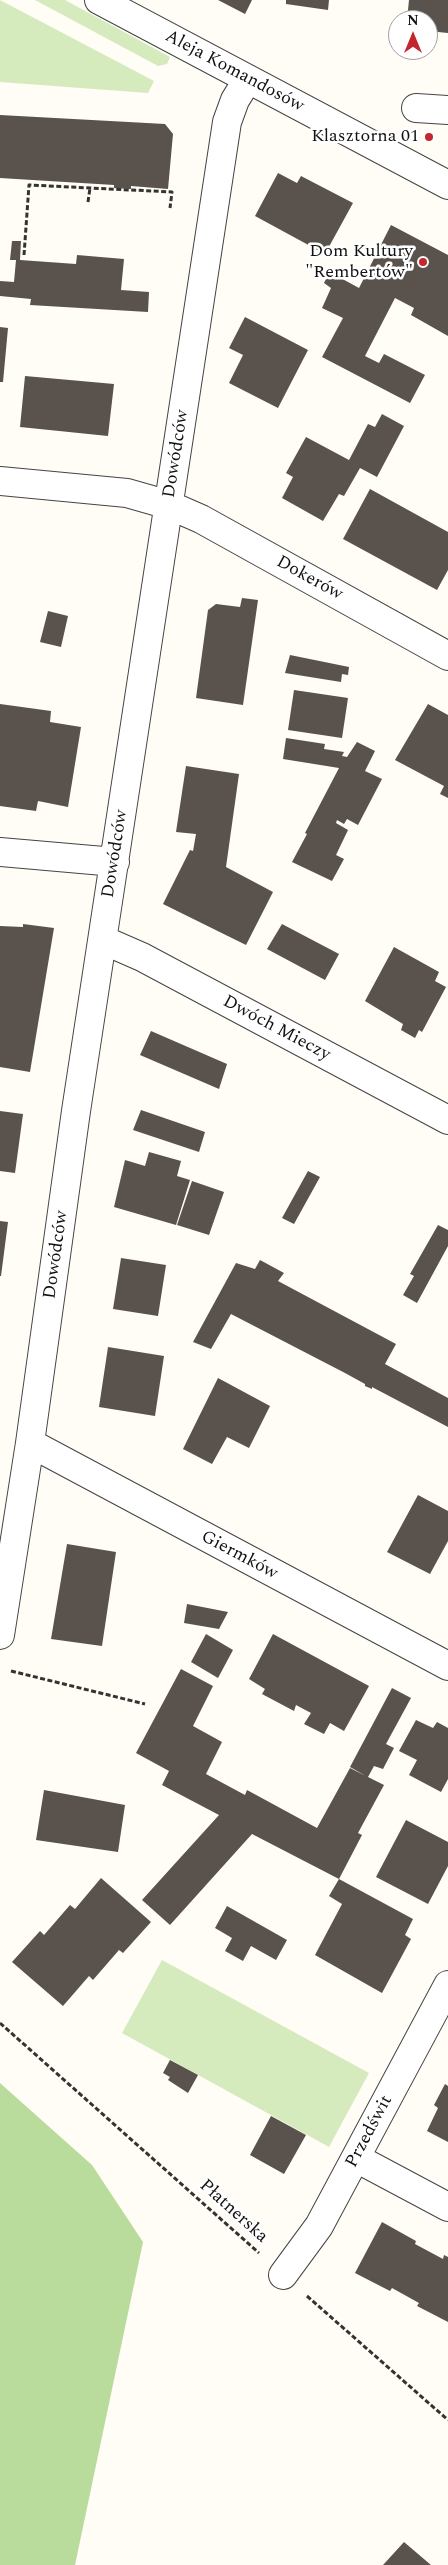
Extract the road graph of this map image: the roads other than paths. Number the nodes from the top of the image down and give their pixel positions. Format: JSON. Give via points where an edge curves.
{"nodes":[{"id":1,"x":99,"y":0,"type":"edge"},
{"id":2,"x":248,"y":79,"type":"junction"},
{"id":3,"x":416,"y":108,"type":"dead end"},
{"id":4,"x":448,"y":110,"type":"edge"},
{"id":5,"x":448,"y":185,"type":"edge"},
{"id":6,"x":0,"y":481,"type":"edge"},
{"id":7,"x":169,"y":505,"type":"junction"},
{"id":8,"x":448,"y":656,"type":"edge"},
{"id":9,"x":0,"y":852,"type":"edge"},
{"id":10,"x":115,"y":862,"type":"junction"},
{"id":11,"x":103,"y":940,"type":"junction"},
{"id":12,"x":448,"y":1120,"type":"edge"},
{"id":13,"x":30,"y":1444,"type":"junction"},
{"id":14,"x":0,"y":1635,"type":"edge"},
{"id":15,"x":448,"y":1666,"type":"edge"},
{"id":16,"x":448,"y":1985,"type":"edge"},
{"id":17,"x":356,"y":2158,"type":"junction"},
{"id":18,"x":448,"y":2207,"type":"edge"},
{"id":19,"x":283,"y":2275,"type":"road end"}],
"edges":[{"from":1,"to":2,"type":"street","name":"Aleja Komandosów"},
{"from":2,"to":5,"type":"street","name":"Aleja Komandosów"},
{"from":2,"to":7,"type":"street","name":"Dowódców","via":[[227,122]]},
{"from":3,"to":4,"type":"street"},
{"from":6,"to":7,"type":"street","name":"Dokerów","via":[[127,493]]},
{"from":7,"to":8,"type":"street","name":"Dokerów","via":[[201,519]]},
{"from":7,"to":10,"type":"street","name":"Dowódców"},
{"from":9,"to":10,"type":"street"},
{"from":10,"to":11,"type":"street","name":"Dowódców"},
{"from":11,"to":12,"type":"street","name":"Dwóch Mieczy"},
{"from":11,"to":13,"type":"street","name":"Dowódców"},
{"from":13,"to":14,"type":"street","name":"Dowódców"},
{"from":13,"to":15,"type":"street","name":"Giermków"},
{"from":16,"to":17,"type":"street","name":"Przedświt"},
{"from":17,"to":18,"type":"street"},
{"from":17,"to":19,"type":"street","name":"Przedświt","via":[[318,2226]]}]}
